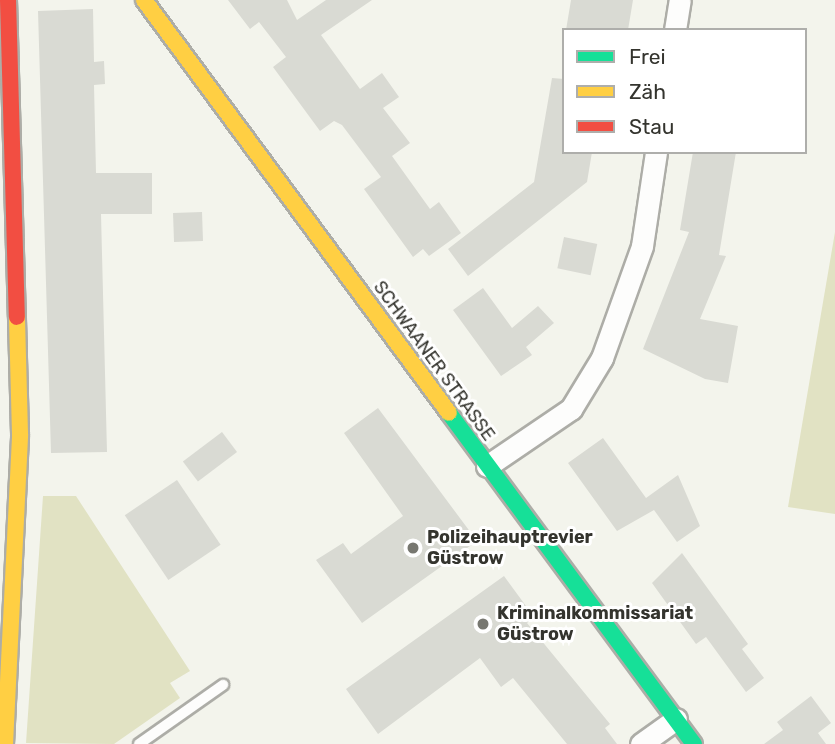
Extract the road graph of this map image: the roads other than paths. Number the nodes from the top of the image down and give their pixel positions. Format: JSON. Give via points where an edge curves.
{"nodes":[{"id":1,"x":8,"y":0,"type":"edge"},
{"id":2,"x":145,"y":0,"type":"edge"},
{"id":3,"x":680,"y":0,"type":"edge"},
{"id":4,"x":676,"y":28,"type":"edge"},
{"id":5,"x":656,"y":154,"type":"edge"},
{"id":6,"x":7,"y":193,"type":"edge"},
{"id":7,"x":487,"y":466,"type":"junction"},
{"id":8,"x":223,"y":685,"type":"dead end"},
{"id":9,"x":676,"y":719,"type":"junction"},
{"id":10,"x":5,"y":744,"type":"edge"},
{"id":11,"x":139,"y":744,"type":"edge"},
{"id":12,"x":641,"y":744,"type":"edge"},
{"id":13,"x":694,"y":744,"type":"edge"}],
"edges":[{"from":1,"to":6,"type":"main road"},
{"from":2,"to":7,"type":"main road","name":"SCHWAANER STRASSE"},
{"from":3,"to":4,"type":"street"},
{"from":5,"to":7,"type":"street","via":[[642,246],[602,358],[570,409]]},
{"from":6,"to":10,"type":"main road","via":[[18,529]]},
{"from":7,"to":9,"type":"main road","name":"SCHWAANER STRASSE"},
{"from":8,"to":11,"type":"lane"},
{"from":9,"to":12,"type":"street"},
{"from":9,"to":13,"type":"main road","name":"SCHWAANER STRASSE"}]}
